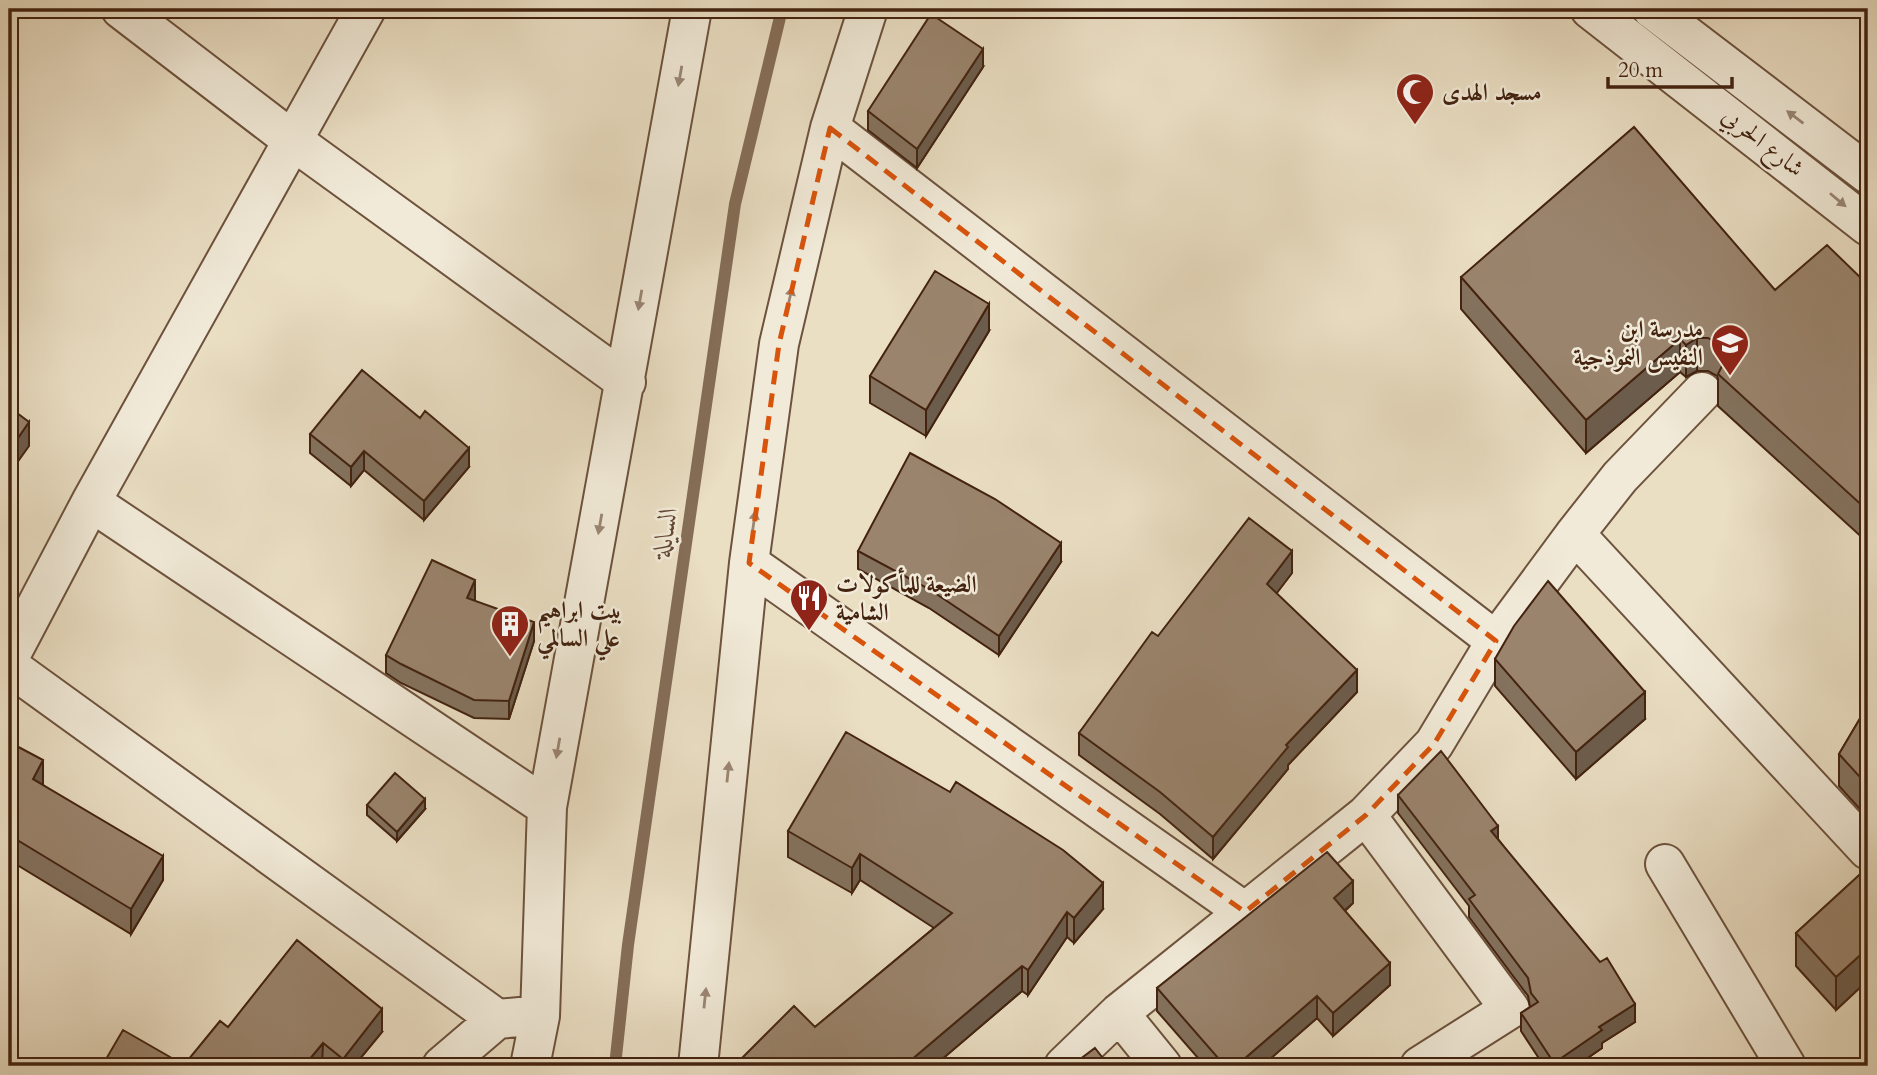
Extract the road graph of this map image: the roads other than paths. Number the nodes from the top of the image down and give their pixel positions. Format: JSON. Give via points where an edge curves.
{"nodes":[{"id":1,"x":121,"y":9,"type":"edge"},
{"id":2,"x":366,"y":9,"type":"edge"},
{"id":3,"x":692,"y":9,"type":"edge"},
{"id":4,"x":868,"y":9,"type":"edge"},
{"id":5,"x":1590,"y":9,"type":"edge"},
{"id":6,"x":1653,"y":9,"type":"edge"},
{"id":7,"x":831,"y":128,"type":"junction"},
{"id":8,"x":292,"y":140,"type":"junction"},
{"id":9,"x":1868,"y":174,"type":"edge"},
{"id":10,"x":1868,"y":226,"type":"edge"},
{"id":11,"x":626,"y":382,"type":"junction"},
{"id":12,"x":1702,"y":392,"type":"dead end"},
{"id":13,"x":91,"y":502,"type":"junction"},
{"id":14,"x":1575,"y":534,"type":"junction"},
{"id":15,"x":749,"y":563,"type":"junction"},
{"id":16,"x":1496,"y":641,"type":"junction"},
{"id":17,"x":9,"y":658,"type":"edge"},
{"id":18,"x":9,"y":666,"type":"edge"},
{"id":19,"x":547,"y":807,"type":"junction"},
{"id":20,"x":1366,"y":815,"type":"junction"},
{"id":21,"x":1868,"y":850,"type":"edge"},
{"id":22,"x":1665,"y":864,"type":"dead end"},
{"id":23,"x":1245,"y":912,"type":"junction"},
{"id":24,"x":1119,"y":1013,"type":"junction"},
{"id":25,"x":540,"y":1016,"type":"junction"},
{"id":26,"x":497,"y":1019,"type":"junction"},
{"id":27,"x":442,"y":1066,"type":"edge"},
{"id":28,"x":530,"y":1066,"type":"edge"},
{"id":29,"x":698,"y":1066,"type":"edge"},
{"id":30,"x":1064,"y":1066,"type":"edge"},
{"id":31,"x":1162,"y":1066,"type":"edge"},
{"id":32,"x":1420,"y":1066,"type":"edge"},
{"id":33,"x":1786,"y":1066,"type":"edge"}],
"edges":[{"from":1,"to":8,"type":"street"},
{"from":2,"to":8,"type":"street"},
{"from":3,"to":11,"type":"street","one_way":true},
{"from":4,"to":7,"type":"street"},
{"from":5,"to":10,"type":"street","name":"شارع الحربي","one_way":true},
{"from":9,"to":6,"type":"street","name":"شارع الحربي","one_way":true},
{"from":15,"to":7,"type":"street","one_way":true,"via":[[779,344]]},
{"from":7,"to":16,"type":"street"},
{"from":8,"to":11,"type":"street"},
{"from":8,"to":13,"type":"street"},
{"from":11,"to":19,"type":"street","one_way":true},
{"from":12,"to":14,"type":"street","via":[[1620,477]]},
{"from":13,"to":17,"type":"street"},
{"from":13,"to":19,"type":"street"},
{"from":14,"to":16,"type":"street"},
{"from":14,"to":21,"type":"street"},
{"from":15,"to":23,"type":"street"},
{"from":29,"to":15,"type":"street","one_way":true},
{"from":16,"to":20,"type":"street","via":[[1434,744]]},
{"from":18,"to":26,"type":"street"},
{"from":19,"to":25,"type":"street"},
{"from":20,"to":23,"type":"street"},
{"from":20,"to":32,"type":"street","via":[[1510,1009]]},
{"from":22,"to":33,"type":"street"},
{"from":23,"to":24,"type":"street"},
{"from":24,"to":30,"type":"street"},
{"from":24,"to":31,"type":"street"},
{"from":25,"to":26,"type":"street"},
{"from":25,"to":28,"type":"street"},
{"from":26,"to":27,"type":"street"}]}
